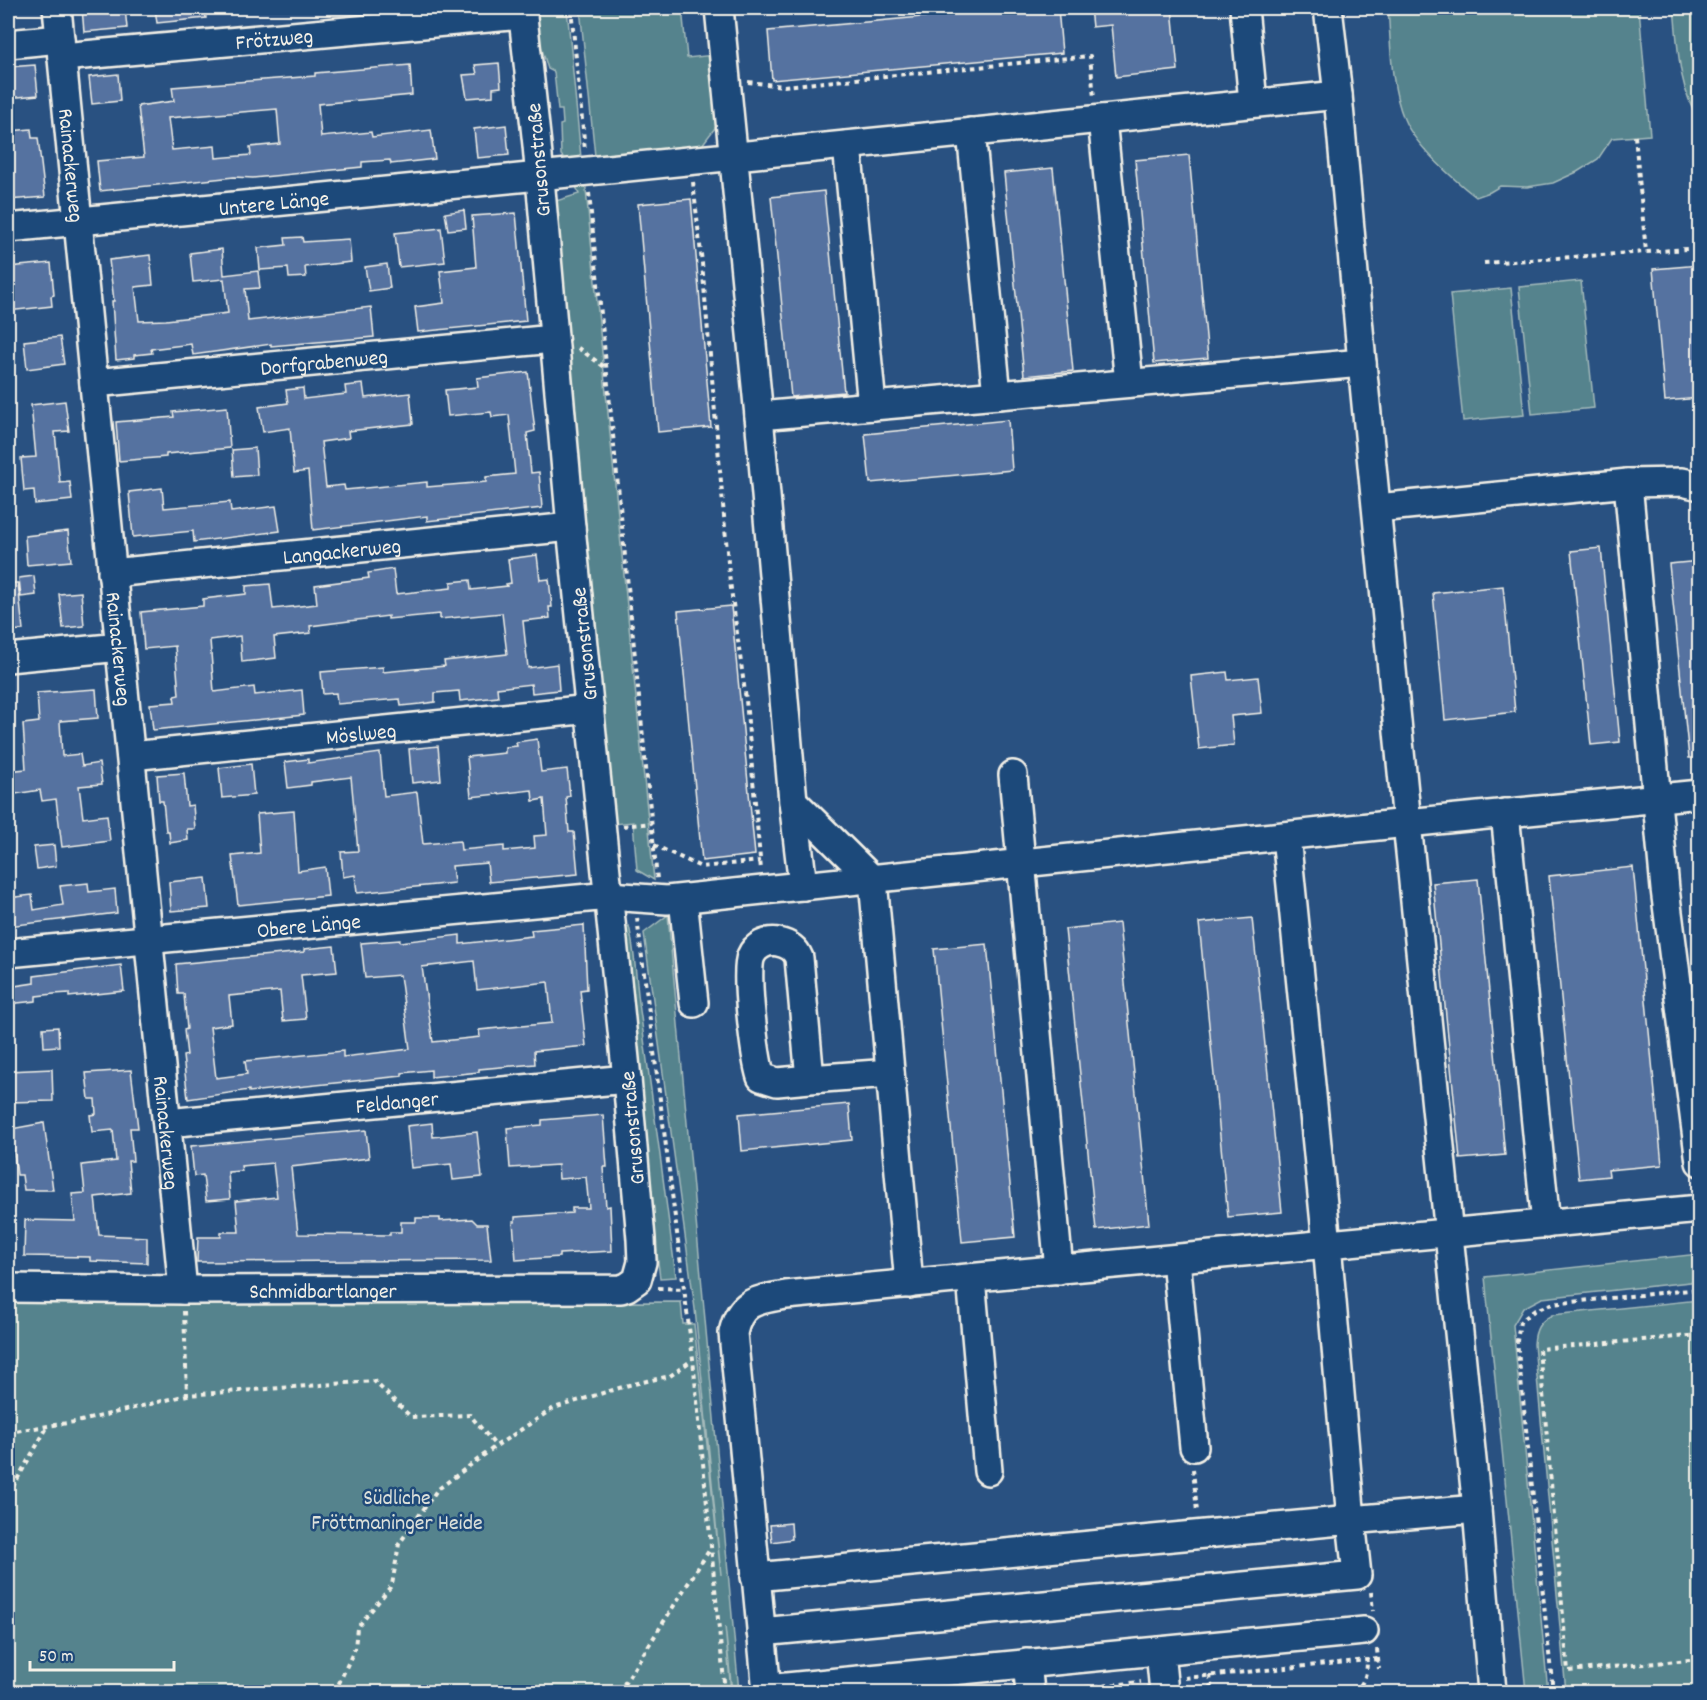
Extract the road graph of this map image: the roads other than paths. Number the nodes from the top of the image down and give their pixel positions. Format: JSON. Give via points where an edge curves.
{"nodes":[{"id":1,"x":57,"y":8,"type":"edge"},
{"id":2,"x":719,"y":8,"type":"edge"},
{"id":3,"x":1244,"y":8,"type":"edge"},
{"id":4,"x":1328,"y":8,"type":"edge"},
{"id":5,"x":523,"y":11,"type":"edge"},
{"id":6,"x":8,"y":44,"type":"edge"},
{"id":7,"x":61,"y":48,"type":"junction"},
{"id":8,"x":1338,"y":95,"type":"junction"},
{"id":9,"x":1253,"y":102,"type":"junction"},
{"id":10,"x":1099,"y":119,"type":"junction"},
{"id":11,"x":971,"y":132,"type":"junction"},
{"id":12,"x":847,"y":145,"type":"junction"},
{"id":13,"x":734,"y":156,"type":"junction"},
{"id":14,"x":539,"y":176,"type":"junction"},
{"id":15,"x":78,"y":221,"type":"junction"},
{"id":16,"x":8,"y":228,"type":"edge"},
{"id":17,"x":554,"y":339,"type":"junction"},
{"id":18,"x":1362,"y":363,"type":"junction"},
{"id":19,"x":94,"y":383,"type":"junction"},
{"id":20,"x":1129,"y":383,"type":"junction"},
{"id":21,"x":997,"y":395,"type":"junction"},
{"id":22,"x":872,"y":406,"type":"junction"},
{"id":23,"x":759,"y":416,"type":"junction"},
{"id":24,"x":1628,"y":483,"type":"junction"},
{"id":25,"x":1700,"y":486,"type":"edge"},
{"id":26,"x":1377,"y":508,"type":"junction"},
{"id":27,"x":571,"y":527,"type":"junction"},
{"id":28,"x":112,"y":573,"type":"junction"},
{"id":29,"x":120,"y":647,"type":"junction"},
{"id":30,"x":8,"y":658,"type":"edge"},
{"id":31,"x":590,"y":709,"type":"junction"},
{"id":32,"x":130,"y":756,"type":"junction"},
{"id":33,"x":1013,"y":775,"type":"dead end"},
{"id":34,"x":1700,"y":794,"type":"edge"},
{"id":35,"x":1656,"y":798,"type":"junction"},
{"id":36,"x":793,"y":801,"type":"junction"},
{"id":37,"x":1505,"y":813,"type":"junction"},
{"id":38,"x":1407,"y":823,"type":"junction"},
{"id":39,"x":1286,"y":836,"type":"junction"},
{"id":40,"x":1021,"y":864,"type":"junction"},
{"id":41,"x":873,"y":880,"type":"junction"},
{"id":42,"x":803,"y":886,"type":"junction"},
{"id":43,"x":609,"y":896,"type":"junction"},
{"id":44,"x":683,"y":898,"type":"junction"},
{"id":45,"x":147,"y":939,"type":"junction"},
{"id":46,"x":8,"y":953,"type":"edge"},
{"id":47,"x":694,"y":1003,"type":"dead end"},
{"id":48,"x":890,"y":1073,"type":"junction"},
{"id":49,"x":627,"y":1079,"type":"junction"},
{"id":50,"x":810,"y":1079,"type":"junction"},
{"id":51,"x":167,"y":1123,"type":"junction"},
{"id":52,"x":1700,"y":1162,"type":"edge"},
{"id":53,"x":1700,"y":1209,"type":"edge"},
{"id":54,"x":1546,"y":1224,"type":"junction"},
{"id":55,"x":1449,"y":1233,"type":"junction"},
{"id":56,"x":1327,"y":1244,"type":"junction"},
{"id":57,"x":1176,"y":1258,"type":"junction"},
{"id":58,"x":1059,"y":1270,"type":"junction"},
{"id":59,"x":971,"y":1278,"type":"junction"},
{"id":60,"x":637,"y":1280,"type":"joint"},
{"id":61,"x":8,"y":1282,"type":"edge"},
{"id":62,"x":909,"y":1284,"type":"junction"},
{"id":63,"x":183,"y":1290,"type":"junction"},
{"id":64,"x":1194,"y":1447,"type":"dead end"},
{"id":65,"x":988,"y":1471,"type":"dead end"},
{"id":66,"x":1477,"y":1509,"type":"junction"},
{"id":67,"x":1352,"y":1520,"type":"junction"},
{"id":68,"x":755,"y":1577,"type":"junction"},
{"id":69,"x":1371,"y":1631,"type":"road end"},
{"id":70,"x":761,"y":1632,"type":"junction"},
{"id":71,"x":1160,"y":1651,"type":"junction"},
{"id":72,"x":1027,"y":1664,"type":"junction"},
{"id":73,"x":1164,"y":1686,"type":"edge"},
{"id":74,"x":767,"y":1691,"type":"edge"},
{"id":75,"x":1038,"y":1692,"type":"edge"},
{"id":76,"x":1492,"y":1692,"type":"edge"}],
"edges":[{"from":1,"to":7,"type":"street","name":"Rainackerweg"},
{"from":2,"to":13,"type":"street"},
{"from":3,"to":9,"type":"street"},
{"from":4,"to":8,"type":"street"},
{"from":5,"to":7,"type":"street","name":"Frötzweg"},
{"from":5,"to":14,"type":"street","name":"Grusonstraße"},
{"from":6,"to":7,"type":"street","name":"Frötzweg"},
{"from":7,"to":15,"type":"street","name":"Rainackerweg"},
{"from":8,"to":9,"type":"street","name":"Untere Länge"},
{"from":8,"to":18,"type":"street"},
{"from":9,"to":10,"type":"street","name":"Untere Länge"},
{"from":10,"to":11,"type":"street","name":"Untere Länge"},
{"from":10,"to":20,"type":"street"},
{"from":11,"to":12,"type":"street","name":"Untere Länge"},
{"from":11,"to":21,"type":"street"},
{"from":12,"to":13,"type":"street","name":"Untere Länge"},
{"from":12,"to":22,"type":"street"},
{"from":13,"to":14,"type":"street","name":"Untere Länge"},
{"from":13,"to":23,"type":"street"},
{"from":14,"to":15,"type":"street","name":"Untere Länge"},
{"from":14,"to":17,"type":"street","name":"Grusonstraße"},
{"from":15,"to":16,"type":"street","name":"Untere Länge"},
{"from":15,"to":19,"type":"street","name":"Rainackerweg"},
{"from":17,"to":19,"type":"street","name":"Dorfgrabenweg"},
{"from":17,"to":27,"type":"street","name":"Grusonstraße"},
{"from":18,"to":20,"type":"street"},
{"from":18,"to":26,"type":"street"},
{"from":19,"to":28,"type":"street","name":"Rainackerweg"},
{"from":20,"to":21,"type":"street"},
{"from":21,"to":22,"type":"street"},
{"from":22,"to":23,"type":"street"},
{"from":23,"to":36,"type":"street"},
{"from":24,"to":25,"type":"street","via":[[1682,482]]},
{"from":24,"to":26,"type":"street"},
{"from":24,"to":35,"type":"street"},
{"from":26,"to":38,"type":"street"},
{"from":27,"to":28,"type":"street","name":"Langackerweg"},
{"from":27,"to":31,"type":"street","name":"Grusonstraße"},
{"from":28,"to":29,"type":"street","name":"Rainackerweg"},
{"from":29,"to":30,"type":"street"},
{"from":29,"to":32,"type":"street","name":"Rainackerweg"},
{"from":31,"to":32,"type":"street","name":"Möslweg"},
{"from":31,"to":43,"type":"street","name":"Grusonstraße"},
{"from":32,"to":45,"type":"street","name":"Rainackerweg"},
{"from":33,"to":40,"type":"street"},
{"from":34,"to":35,"type":"street","name":"Obere Länge"},
{"from":35,"to":37,"type":"street","name":"Obere Länge"},
{"from":35,"to":52,"type":"street"},
{"from":36,"to":41,"type":"street"},
{"from":36,"to":42,"type":"street"},
{"from":37,"to":38,"type":"street","name":"Obere Länge"},
{"from":37,"to":54,"type":"street"},
{"from":38,"to":39,"type":"street","name":"Obere Länge"},
{"from":38,"to":55,"type":"street"},
{"from":39,"to":40,"type":"street","name":"Obere Länge"},
{"from":39,"to":56,"type":"street"},
{"from":40,"to":41,"type":"street","name":"Obere Länge"},
{"from":40,"to":58,"type":"street"},
{"from":41,"to":42,"type":"street","name":"Obere Länge"},
{"from":41,"to":48,"type":"street"},
{"from":42,"to":44,"type":"street","name":"Obere Länge"},
{"from":43,"to":44,"type":"street","name":"Obere Länge"},
{"from":43,"to":45,"type":"street","name":"Obere Länge"},
{"from":43,"to":49,"type":"street","name":"Grusonstraße"},
{"from":44,"to":47,"type":"street"},
{"from":45,"to":46,"type":"street","name":"Obere Länge"},
{"from":45,"to":51,"type":"street","name":"Rainackerweg"},
{"from":48,"to":50,"type":"street"},
{"from":48,"to":62,"type":"street"},
{"from":49,"to":51,"type":"street","name":"Feldanger"},
{"from":49,"to":60,"type":"street","name":"Grusonstraße","via":[[641,1239],[642,1262]]},
{"from":50,"to":50,"type":"street","via":[[799,958],[786,944],[764,943],[751,955],[748,978],[760,1077],[777,1082]]},
{"from":51,"to":63,"type":"street","name":"Rainackerweg"},
{"from":53,"to":54,"type":"street"},
{"from":54,"to":55,"type":"street"},
{"from":55,"to":56,"type":"street"},
{"from":55,"to":66,"type":"street"},
{"from":56,"to":57,"type":"street"},
{"from":56,"to":67,"type":"street"},
{"from":57,"to":58,"type":"street"},
{"from":57,"to":64,"type":"street"},
{"from":58,"to":59,"type":"street"},
{"from":59,"to":62,"type":"street"},
{"from":59,"to":65,"type":"street"},
{"from":60,"to":63,"type":"street","name":"Schmidbartlanger","via":[[621,1289]]},
{"from":61,"to":63,"type":"street","name":"Schmidbartlanger"},
{"from":62,"to":68,"type":"street","via":[[759,1300],[736,1318],[733,1334]]},
{"from":66,"to":67,"type":"street"},
{"from":66,"to":76,"type":"street"},
{"from":67,"to":68,"type":"street"},
{"from":67,"to":70,"type":"street","via":[[1357,1575]]},
{"from":68,"to":70,"type":"street"},
{"from":69,"to":71,"type":"street"},
{"from":70,"to":74,"type":"street"},
{"from":71,"to":72,"type":"street"},
{"from":71,"to":73,"type":"street"},
{"from":72,"to":74,"type":"street"},
{"from":72,"to":75,"type":"street"}]}
